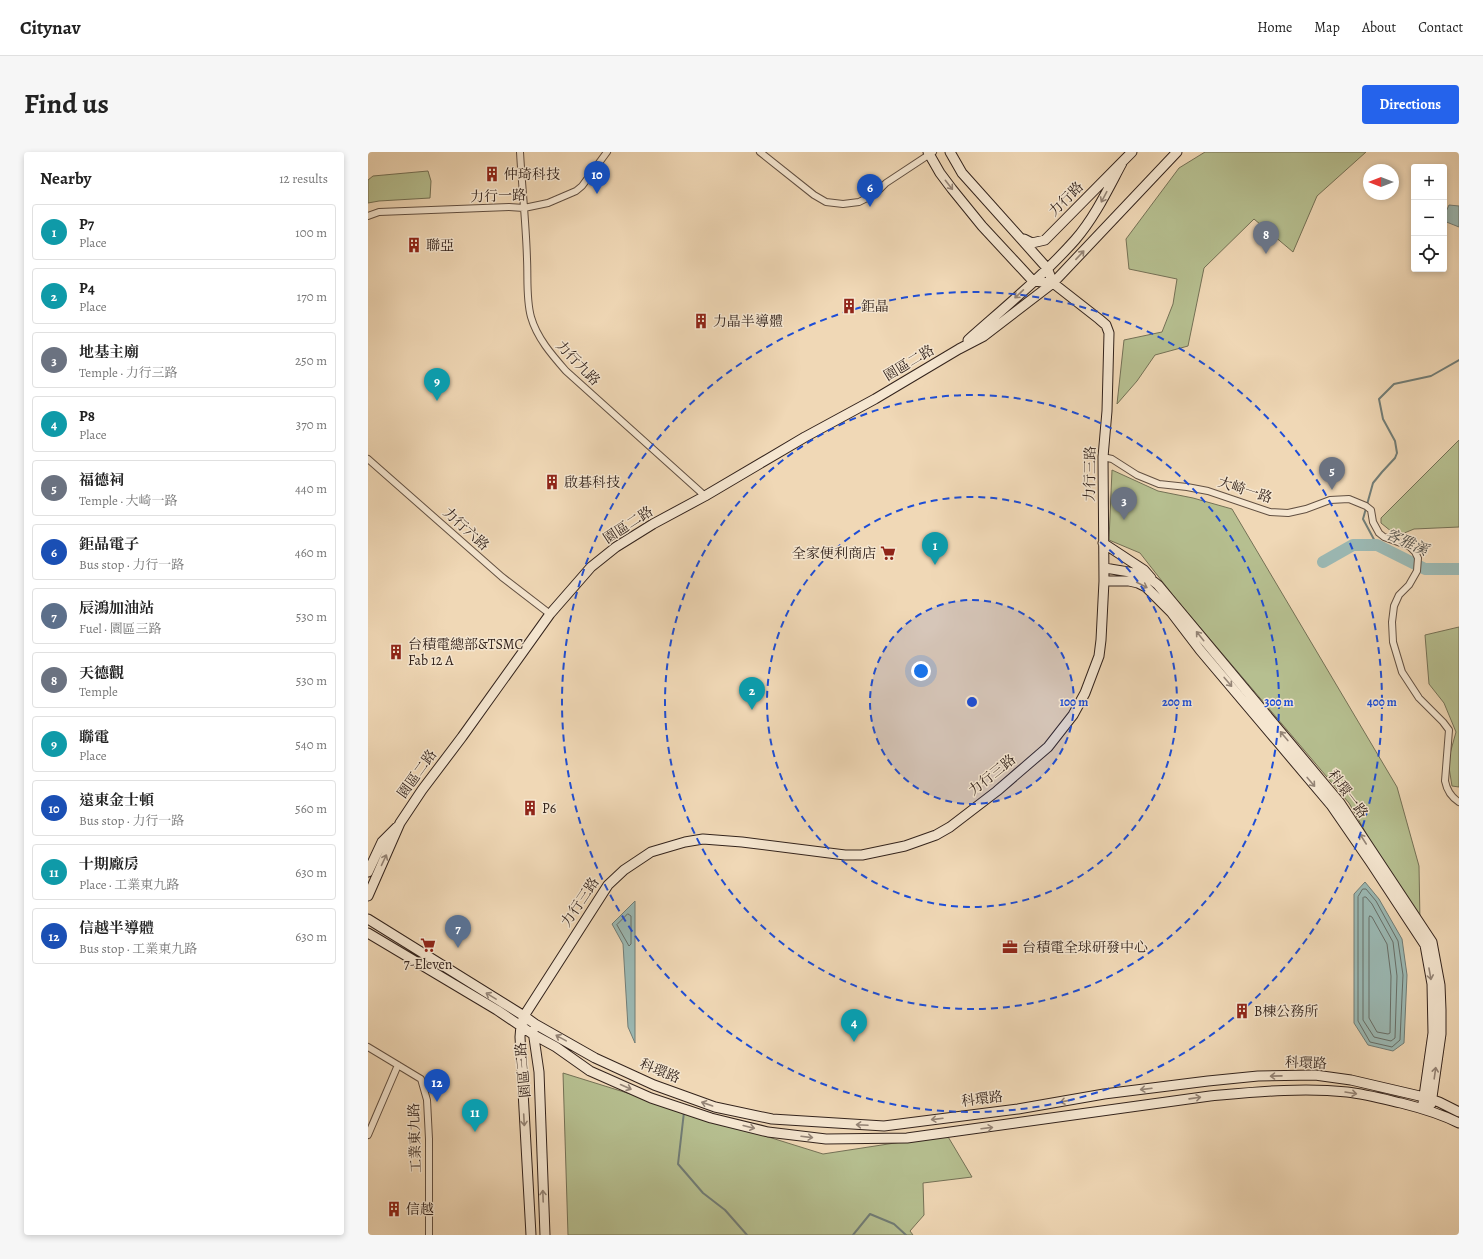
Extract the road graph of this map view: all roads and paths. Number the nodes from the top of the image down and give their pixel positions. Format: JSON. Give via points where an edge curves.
{"nodes":[{"id":1,"x":520,"y":152,"type":"edge"},
{"id":2,"x":607,"y":152,"type":"edge"},
{"id":3,"x":760,"y":152,"type":"edge"},
{"id":4,"x":950,"y":152,"type":"edge"},
{"id":5,"x":1132,"y":152,"type":"edge"},
{"id":6,"x":1177,"y":152,"type":"edge"},
{"id":7,"x":930,"y":153,"type":"edge"},
{"id":8,"x":1122,"y":162,"type":"junction"},
{"id":9,"x":524,"y":208,"type":"junction"},
{"id":10,"x":368,"y":216,"type":"edge"},
{"id":11,"x":1013,"y":231,"type":"junction"},
{"id":12,"x":1047,"y":268,"type":"junction"},
{"id":13,"x":1033,"y":281,"type":"junction"},
{"id":14,"x":1053,"y":283,"type":"junction"},
{"id":15,"x":958,"y":349,"type":"junction"},
{"id":16,"x":1103,"y":457,"type":"junction"},
{"id":17,"x":368,"y":459,"type":"edge"},
{"id":18,"x":706,"y":496,"type":"junction"},
{"id":19,"x":1104,"y":543,"type":"junction"},
{"id":20,"x":1104,"y":568,"type":"junction"},
{"id":21,"x":1104,"y":581,"type":"junction"},
{"id":22,"x":1155,"y":582,"type":"junction"},
{"id":23,"x":550,"y":614,"type":"junction"},
{"id":24,"x":1459,"y":802,"type":"edge"},
{"id":25,"x":400,"y":823,"type":"junction"},
{"id":26,"x":368,"y":872,"type":"edge"},
{"id":27,"x":368,"y":896,"type":"edge"},
{"id":28,"x":368,"y":919,"type":"edge"},
{"id":29,"x":368,"y":933,"type":"edge"},
{"id":30,"x":534,"y":1003,"type":"junction"},
{"id":31,"x":524,"y":1016,"type":"junction"},
{"id":32,"x":521,"y":1025,"type":"junction"},
{"id":33,"x":534,"y":1030,"type":"junction"},
{"id":34,"x":553,"y":1045,"type":"junction"},
{"id":35,"x":368,"y":1047,"type":"edge"},
{"id":36,"x":537,"y":1053,"type":"junction"},
{"id":37,"x":398,"y":1065,"type":"junction"},
{"id":38,"x":1428,"y":1098,"type":"junction"},
{"id":39,"x":1426,"y":1110,"type":"junction"},
{"id":40,"x":1459,"y":1112,"type":"edge"},
{"id":41,"x":1459,"y":1124,"type":"edge"},
{"id":42,"x":368,"y":1135,"type":"edge"},
{"id":43,"x":429,"y":1235,"type":"edge"},
{"id":44,"x":530,"y":1235,"type":"edge"},
{"id":45,"x":545,"y":1235,"type":"edge"}],
"edges":[{"from":1,"to":9,"type":"street","name":"力行九路"},
{"from":2,"to":9,"type":"street","name":"力行一路","via":[[576,191],[548,203]]},
{"from":3,"to":7,"type":"street","via":[[814,195],[826,202],[843,204],[859,202],[875,194],[886,183]]},
{"from":4,"to":11,"type":"street","via":[[962,173]]},
{"from":5,"to":8,"type":"street","name":"力行路"},
{"from":14,"to":6,"type":"street","name":"園區二路","one_way":true},
{"from":7,"to":13,"type":"street","one_way":true,"via":[[940,173],[982,226]]},
{"from":8,"to":11,"type":"street","name":"力行路","via":[[1045,240],[1032,244]]},
{"from":8,"to":12,"type":"street","name":"園區二路","one_way":true,"via":[[1098,208],[1075,239]]},
{"from":9,"to":10,"type":"street","name":"力行一路","via":[[379,212]]},
{"from":9,"to":18,"type":"street","name":"力行九路","via":[[531,317],[549,352],[607,409]]},
{"from":11,"to":12,"type":"street"},
{"from":12,"to":13,"type":"street","name":"園區二路"},
{"from":12,"to":14,"type":"street"},
{"from":13,"to":14,"type":"street"},
{"from":13,"to":15,"type":"street","name":"園區二路","one_way":true},
{"from":14,"to":15,"type":"street","name":"園區二路","via":[[984,336]]},
{"from":14,"to":16,"type":"street","name":"力行三路","via":[[1106,325],[1109,333]]},
{"from":15,"to":18,"type":"street","name":"園區二路"},
{"from":16,"to":19,"type":"street","name":"力行三路"},
{"from":16,"to":24,"type":"street","name":"大崎一路","via":[[1112,459],[1159,484],[1208,491],[1270,512],[1288,513],[1330,500],[1349,499],[1370,510],[1379,533],[1409,546],[1418,558],[1417,571],[1394,606],[1393,642],[1402,672],[1419,698],[1449,730],[1445,781],[1447,789]]},
{"from":17,"to":23,"type":"street","name":"力行六路","via":[[502,578]]},
{"from":18,"to":23,"type":"street","name":"園區二路","via":[[616,547],[591,567]]},
{"from":19,"to":20,"type":"street","name":"力行三路"},
{"from":19,"to":22,"type":"street","via":[[1144,570]]},
{"from":20,"to":21,"type":"street","name":"力行三路"},
{"from":20,"to":22,"type":"street","name":"科環一路","via":[[1130,572]]},
{"from":21,"to":30,"type":"street","name":"力行三路","via":[[1099,656],[1085,693],[1073,715],[1048,747],[950,827],[921,841],[862,855],[703,839],[651,852],[624,870],[608,885]]},
{"from":21,"to":38,"type":"street","name":"科環一路","one_way":true,"via":[[1138,583],[1146,587],[1171,612],[1331,805],[1425,945],[1432,984],[1433,1033]]},
{"from":38,"to":22,"type":"street","name":"科環一路","one_way":true,"via":[[1441,1034],[1442,1010],[1432,942],[1340,803]]},
{"from":23,"to":25,"type":"street","name":"園區二路"},
{"from":25,"to":26,"type":"street","name":"園區二路","via":[[382,842]]},
{"from":27,"to":25,"type":"street","name":"園區二路","one_way":true},
{"from":31,"to":28,"type":"street","one_way":true},
{"from":29,"to":32,"type":"street","name":"園區三路"},
{"from":30,"to":31,"type":"street","name":"力行三路"},
{"from":30,"to":33,"type":"street"},
{"from":31,"to":32,"type":"street","name":"力行三路"},
{"from":31,"to":33,"type":"street","name":"科環路"},
{"from":32,"to":33,"type":"street","name":"科環路"},
{"from":32,"to":44,"type":"street","name":"園區三路","one_way":true},
{"from":33,"to":34,"type":"street","name":"科環路"},
{"from":33,"to":36,"type":"street","name":"園區三路"},
{"from":38,"to":33,"type":"street","name":"科環路","one_way":true,"via":[[1351,1080],[1315,1075],[1258,1076],[1104,1094],[1018,1109],[884,1126],[772,1119],[715,1107],[654,1085]]},
{"from":34,"to":36,"type":"street","via":[[541,1046]]},
{"from":34,"to":39,"type":"street","name":"科環路","one_way":true,"via":[[590,1071],[651,1098],[711,1118],[768,1132],[826,1139],[907,1138],[1210,1096],[1257,1092],[1348,1092]]},
{"from":35,"to":37,"type":"street","name":"工業東九路"},
{"from":45,"to":36,"type":"street","name":"園區三路","one_way":true},
{"from":37,"to":42,"type":"street"},
{"from":37,"to":43,"type":"street","name":"工業東九路","via":[[421,1079],[427,1100]]},
{"from":38,"to":39,"type":"street","name":"科環一路"},
{"from":38,"to":40,"type":"street","name":"科環路"},
{"from":39,"to":41,"type":"street","name":"科環路"}]}
